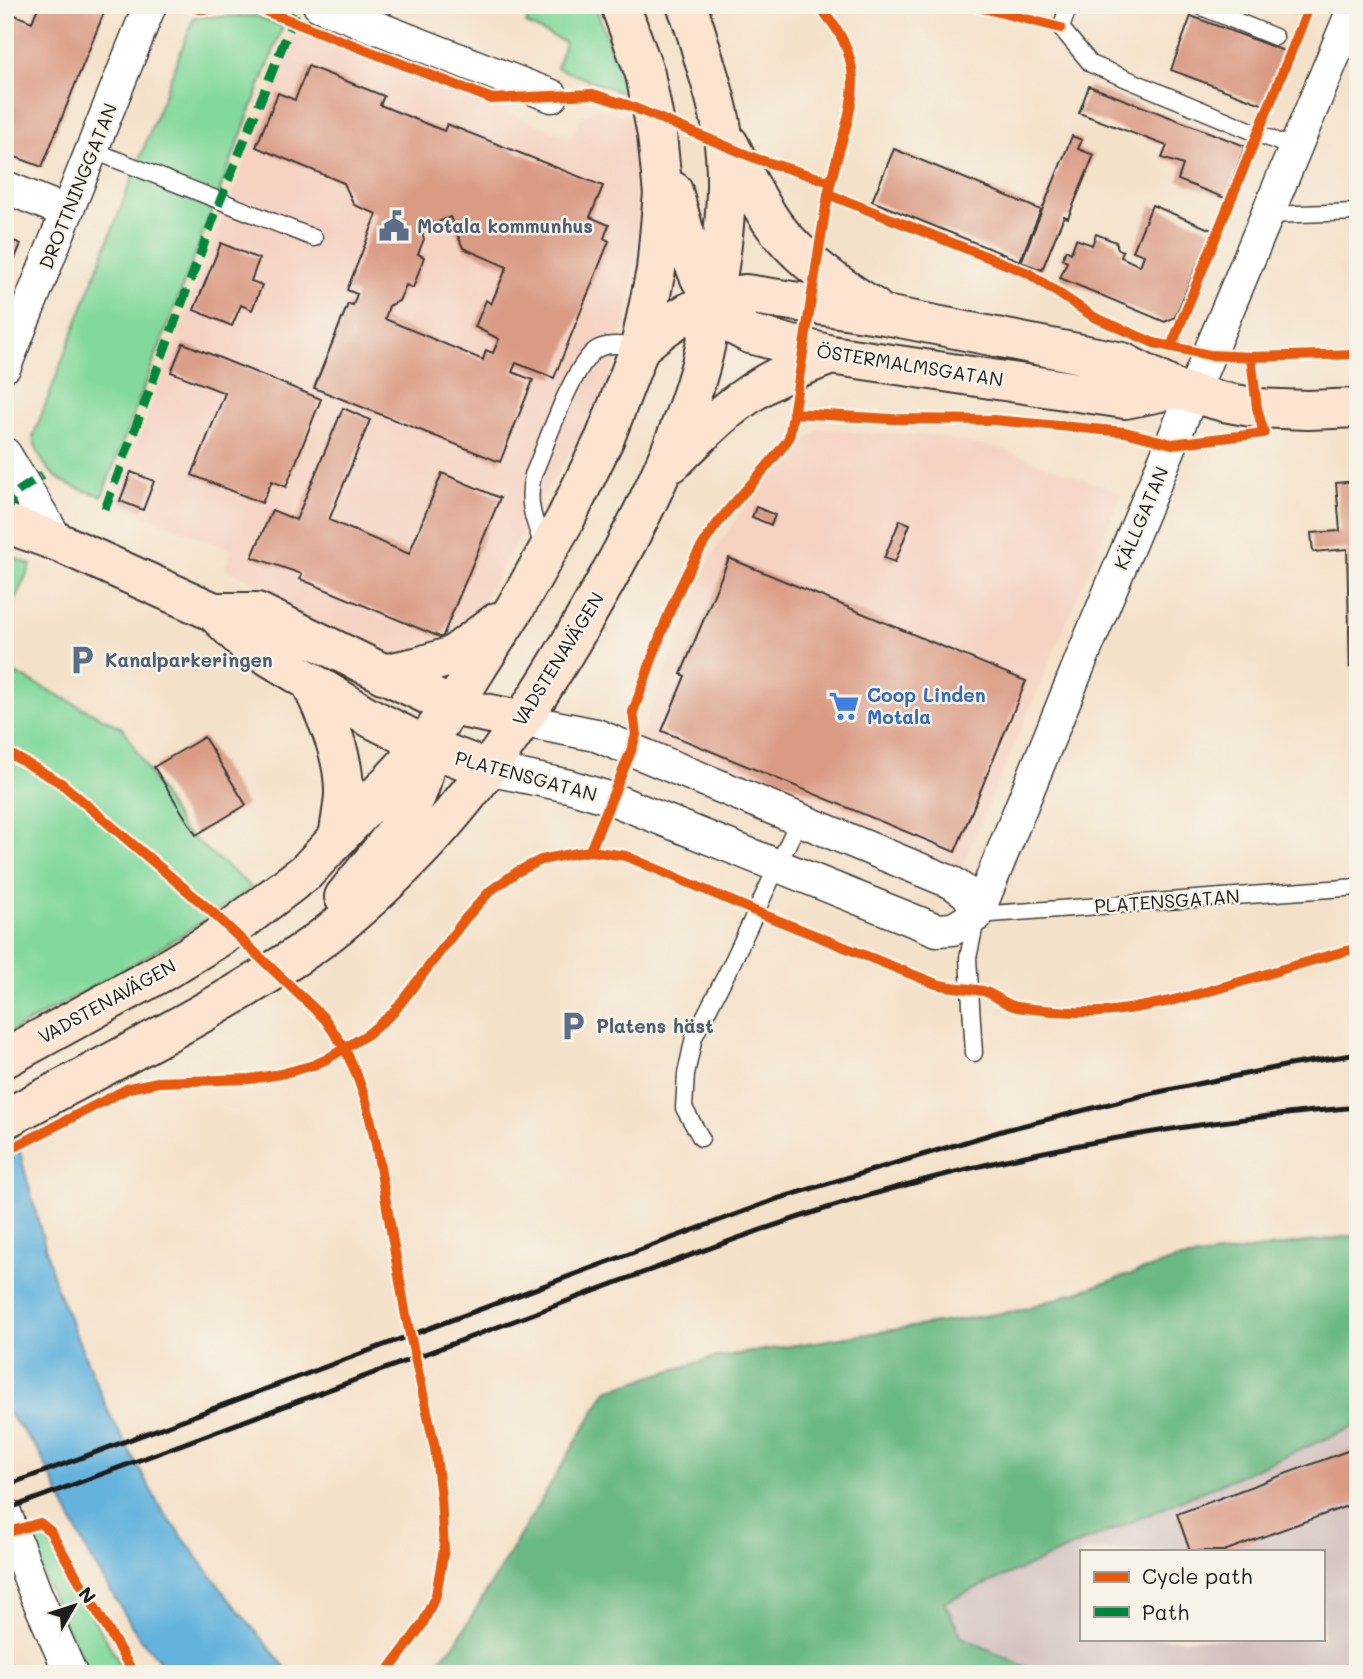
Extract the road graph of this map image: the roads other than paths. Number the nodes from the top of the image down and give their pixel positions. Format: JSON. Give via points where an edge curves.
{"nodes":[{"id":1,"x":150,"y":5,"type":"edge"},
{"id":2,"x":319,"y":5,"type":"edge"},
{"id":3,"x":620,"y":5,"type":"edge"},
{"id":4,"x":686,"y":5,"type":"edge"},
{"id":5,"x":1069,"y":5,"type":"edge"},
{"id":6,"x":1197,"y":5,"type":"edge"},
{"id":7,"x":1356,"y":5,"type":"edge"},
{"id":8,"x":1275,"y":37,"type":"dead end"},
{"id":9,"x":552,"y":96,"type":"dead end"},
{"id":10,"x":722,"y":130,"type":"junction"},
{"id":11,"x":657,"y":135,"type":"junction"},
{"id":12,"x":1295,"y":149,"type":"junction"},
{"id":13,"x":92,"y":150,"type":"junction"},
{"id":14,"x":5,"y":187,"type":"edge"},
{"id":15,"x":67,"y":212,"type":"junction"},
{"id":16,"x":1358,"y":212,"type":"edge"},
{"id":17,"x":1268,"y":215,"type":"junction"},
{"id":18,"x":314,"y":238,"type":"dead end"},
{"id":19,"x":713,"y":302,"type":"junction"},
{"id":20,"x":885,"y":315,"type":"junction"},
{"id":21,"x":640,"y":347,"type":"junction"},
{"id":22,"x":831,"y":355,"type":"junction"},
{"id":23,"x":5,"y":366,"type":"edge"},
{"id":24,"x":1184,"y":391,"type":"junction"},
{"id":25,"x":1358,"y":408,"type":"edge"},
{"id":26,"x":5,"y":454,"type":"edge"},
{"id":27,"x":659,"y":477,"type":"junction"},
{"id":28,"x":5,"y":523,"type":"edge"},
{"id":29,"x":58,"y":542,"type":"junction"},
{"id":30,"x":546,"y":554,"type":"junction"},
{"id":31,"x":515,"y":608,"type":"junction"},
{"id":32,"x":214,"y":611,"type":"junction"},
{"id":33,"x":394,"y":680,"type":"junction"},
{"id":34,"x":310,"y":681,"type":"junction"},
{"id":35,"x":451,"y":706,"type":"junction"},
{"id":36,"x":520,"y":720,"type":"junction"},
{"id":37,"x":424,"y":745,"type":"junction"},
{"id":38,"x":487,"y":769,"type":"junction"},
{"id":39,"x":800,"y":818,"type":"junction"},
{"id":40,"x":338,"y":838,"type":"junction"},
{"id":41,"x":777,"y":867,"type":"junction"},
{"id":42,"x":1358,"y":887,"type":"edge"},
{"id":43,"x":977,"y":915,"type":"junction"},
{"id":44,"x":302,"y":951,"type":"junction"},
{"id":45,"x":974,"y":1054,"type":"dead end"},
{"id":46,"x":7,"y":1057,"type":"edge"},
{"id":47,"x":20,"y":1111,"type":"edge"},
{"id":48,"x":701,"y":1138,"type":"dead end"},
{"id":49,"x":5,"y":1513,"type":"edge"},
{"id":50,"x":71,"y":1674,"type":"edge"}],
"edges":[{"from":1,"to":13,"type":"street","name":"DROTTNINGGATAN"},
{"from":2,"to":9,"type":"street"},
{"from":3,"to":11,"type":"main road","name":"VADSTENAVÄGEN","via":[[645,74]]},
{"from":4,"to":10,"type":"main road","name":"VADSTENAVÄGEN"},
{"from":5,"to":12,"type":"lane","via":[[1061,28],[1091,64]]},
{"from":6,"to":8,"type":"lane"},
{"from":7,"to":12,"type":"street","name":"KÄLLGATAN"},
{"from":10,"to":19,"type":"main road","name":"VADSTENAVÄGEN","via":[[726,209]]},
{"from":10,"to":20,"type":"main road","via":[[775,226],[807,261]]},
{"from":11,"to":19,"type":"main road","name":"VADSTENAVÄGEN","via":[[692,260]]},
{"from":11,"to":21,"type":"main road","name":"VADSTENAVÄGEN","via":[[663,194],[661,231]]},
{"from":12,"to":17,"type":"street","name":"KÄLLGATAN"},
{"from":13,"to":15,"type":"street","name":"DROTTNINGGATAN"},
{"from":13,"to":18,"type":"lane"},
{"from":14,"to":15,"type":"street"},
{"from":15,"to":23,"type":"street","name":"DROTTNINGGATAN"},
{"from":16,"to":17,"type":"lane"},
{"from":17,"to":24,"type":"street","name":"KÄLLGATAN"},
{"from":19,"to":20,"type":"main road","name":"ÖSTERMALMSGATAN","via":[[747,294]]},
{"from":19,"to":21,"type":"main road","via":[[676,319]]},
{"from":19,"to":22,"type":"main road","name":"ÖSTERMALMSGATAN","via":[[733,325],[750,334]]},
{"from":19,"to":27,"type":"main road","name":"VADSTENAVÄGEN","via":[[700,369]]},
{"from":20,"to":24,"type":"main road","name":"ÖSTERMALMSGATAN","via":[[1122,362]]},
{"from":21,"to":30,"type":"main road","name":"VADSTENAVÄGEN","via":[[605,438]]},
{"from":21,"to":30,"type":"lane","via":[[599,348],[575,377],[529,492]]},
{"from":22,"to":24,"type":"main road","name":"ÖSTERMALMSGATAN","via":[[1125,399]]},
{"from":22,"to":27,"type":"main road","via":[[755,390]]},
{"from":24,"to":25,"type":"main road","name":"ÖSTERMALMSGATAN","via":[[1257,408]]},
{"from":24,"to":43,"type":"street","name":"KÄLLGATAN"},
{"from":26,"to":29,"type":"street"},
{"from":27,"to":36,"type":"main road","name":"VADSTENAVÄGEN","via":[[614,568]]},
{"from":28,"to":29,"type":"main road","name":"PLATENSGATAN"},
{"from":29,"to":32,"type":"main road","name":"PLATENSGATAN"},
{"from":30,"to":31,"type":"main road","name":"VADSTENAVÄGEN"},
{"from":31,"to":33,"type":"main road","via":[[452,656]]},
{"from":31,"to":35,"type":"main road","name":"VADSTENAVÄGEN"},
{"from":32,"to":33,"type":"main road","name":"PLATENSGATAN","via":[[257,612]]},
{"from":32,"to":34,"type":"main road","name":"PLATENSGATAN","via":[[245,642]]},
{"from":33,"to":35,"type":"main road","name":"PLATENSGATAN"},
{"from":33,"to":37,"type":"main road","name":"VADSTENAVÄGEN"},
{"from":34,"to":37,"type":"main road","name":"PLATENSGATAN"},
{"from":34,"to":40,"type":"main road","via":[[341,758],[344,794]]},
{"from":35,"to":36,"type":"main road","name":"PLATENSGATAN"},
{"from":35,"to":37,"type":"main road","name":"VADSTENAVÄGEN"},
{"from":36,"to":38,"type":"main road","name":"VADSTENAVÄGEN"},
{"from":36,"to":39,"type":"street","name":"PLATENSGATAN","via":[[596,736]]},
{"from":37,"to":38,"type":"main road","name":"PLATENSGATAN"},
{"from":37,"to":40,"type":"main road","name":"VADSTENAVÄGEN"},
{"from":37,"to":44,"type":"main road","name":"VADSTENAVÄGEN","via":[[421,788],[404,817]]},
{"from":38,"to":41,"type":"street","name":"PLATENSGATAN","via":[[612,799]]},
{"from":38,"to":44,"type":"main road","name":"VADSTENAVÄGEN","via":[[407,863],[348,918]]},
{"from":39,"to":41,"type":"lane"},
{"from":39,"to":43,"type":"street","name":"PLATENSGATAN","via":[[953,883],[969,895]]},
{"from":40,"to":46,"type":"main road","name":"VADSTENAVÄGEN","via":[[306,872],[223,935]]},
{"from":41,"to":43,"type":"street","name":"PLATENSGATAN","via":[[937,930],[953,929]]},
{"from":41,"to":48,"type":"lane","via":[[694,1037],[685,1074],[684,1108]]},
{"from":42,"to":43,"type":"lane","name":"PLATENSGATAN"},
{"from":43,"to":45,"type":"lane","via":[[968,958]]},
{"from":44,"to":47,"type":"main road","name":"VADSTENAVÄGEN","via":[[198,1016]]},
{"from":49,"to":50,"type":"street"}]}
